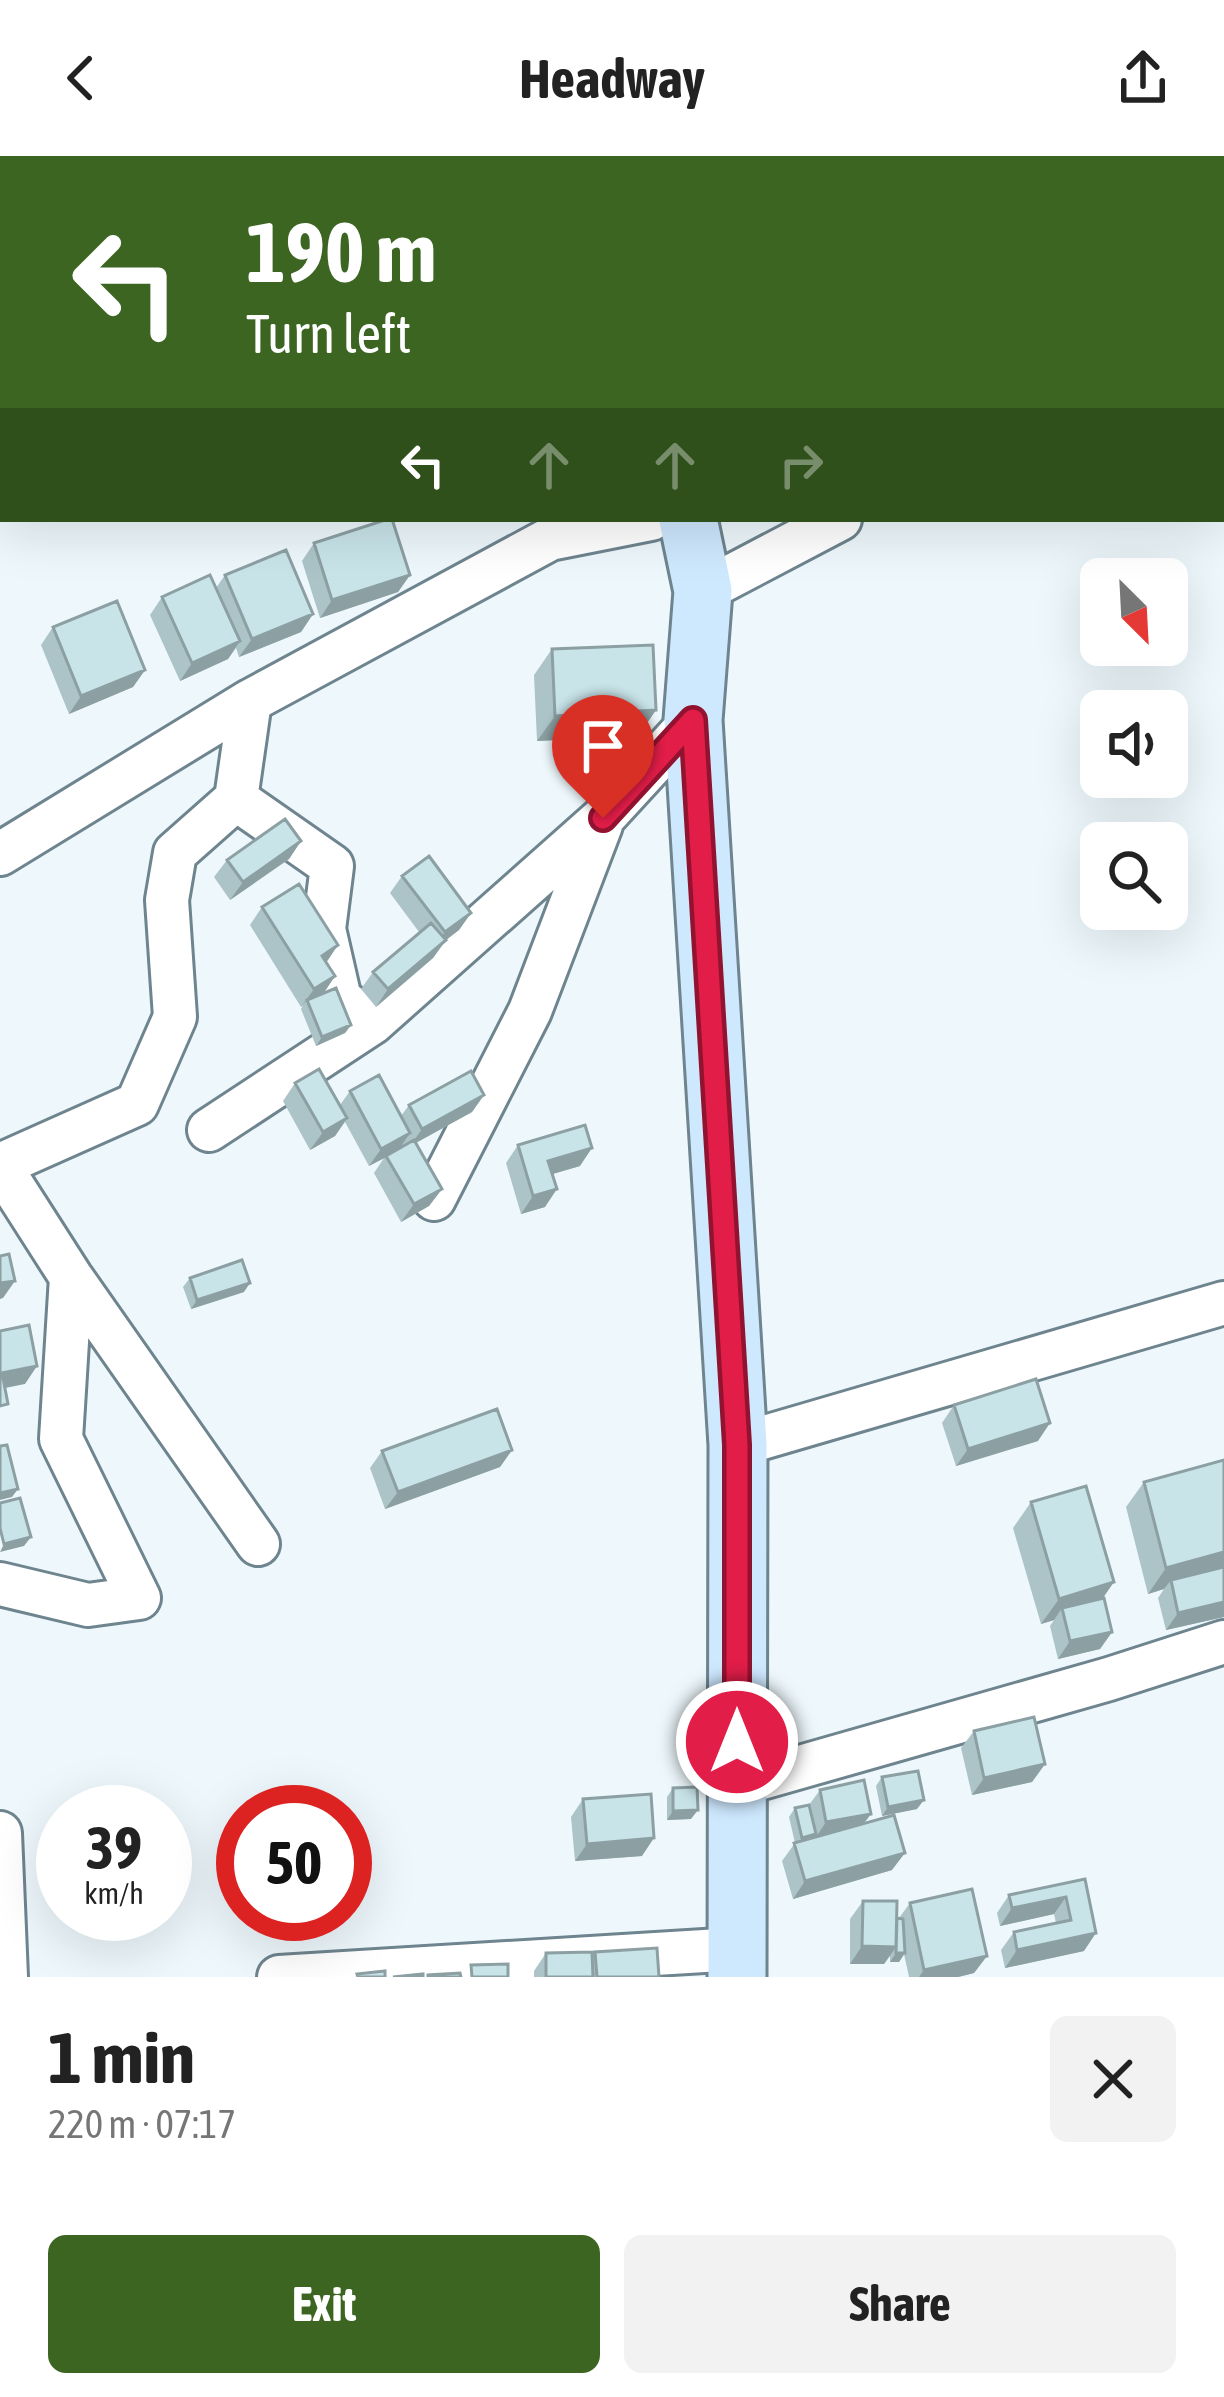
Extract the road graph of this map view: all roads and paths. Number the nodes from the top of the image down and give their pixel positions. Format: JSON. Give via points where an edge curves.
{"nodes":[{"id":1,"x":636,"y":522,"type":"edge"},
{"id":2,"x":689,"y":522,"type":"edge"},
{"id":3,"x":835,"y":522,"type":"edge"},
{"id":4,"x":704,"y":591,"type":"junction"},
{"id":5,"x":250,"y":701,"type":"junction"},
{"id":6,"x":693,"y":720,"type":"junction"},
{"id":7,"x":236,"y":799,"type":"junction"},
{"id":8,"x":603,"y":818,"type":"junction"},
{"id":9,"x":0,"y":854,"type":"edge"},
{"id":10,"x":372,"y":1023,"type":"junction"},
{"id":11,"x":209,"y":1130,"type":"dead end"},
{"id":12,"x":0,"y":1166,"type":"edge"},
{"id":13,"x":434,"y":1198,"type":"edge"},
{"id":14,"x":71,"y":1276,"type":"junction"},
{"id":15,"x":1224,"y":1303,"type":"edge"},
{"id":16,"x":737,"y":1445,"type":"junction"},
{"id":17,"x":258,"y":1544,"type":"dead end"},
{"id":18,"x":0,"y":1584,"type":"edge"},
{"id":19,"x":1224,"y":1642,"type":"edge"},
{"id":20,"x":737,"y":1785,"type":"junction"},
{"id":21,"x":0,"y":1832,"type":"edge"},
{"id":22,"x":0,"y":1848,"type":"edge"},
{"id":23,"x":737,"y":1963,"type":"edge"},
{"id":24,"x":502,"y":1970,"type":"edge"},
{"id":25,"x":6,"y":1977,"type":"edge"},
{"id":26,"x":279,"y":1977,"type":"edge"}],
"edges":[{"from":1,"to":5,"type":"street","via":[[550,539]]},
{"from":2,"to":4,"type":"main road"},
{"from":3,"to":4,"type":"street"},
{"from":4,"to":6,"type":"main road"},
{"from":5,"to":7,"type":"street"},
{"from":5,"to":9,"type":"street"},
{"from":6,"to":8,"type":"street"},
{"from":6,"to":16,"type":"main road"},
{"from":7,"to":10,"type":"street","via":[[332,866],[324,929],[340,999]]},
{"from":7,"to":12,"type":"street","via":[[176,853],[167,900],[175,1017],[137,1104]]},
{"from":8,"to":10,"type":"street"},
{"from":8,"to":13,"type":"street","via":[[530,1011]]},
{"from":10,"to":11,"type":"street"},
{"from":12,"to":14,"type":"street"},
{"from":14,"to":17,"type":"street"},
{"from":14,"to":18,"type":"street","via":[[61,1438],[139,1598],[88,1605]]},
{"from":15,"to":16,"type":"street"},
{"from":16,"to":20,"type":"main road"},
{"from":19,"to":20,"type":"street"},
{"from":20,"to":23,"type":"main road"},
{"from":21,"to":22,"type":"street"},
{"from":22,"to":25,"type":"street"},
{"from":23,"to":24,"type":"street"},
{"from":24,"to":26,"type":"street"}]}
